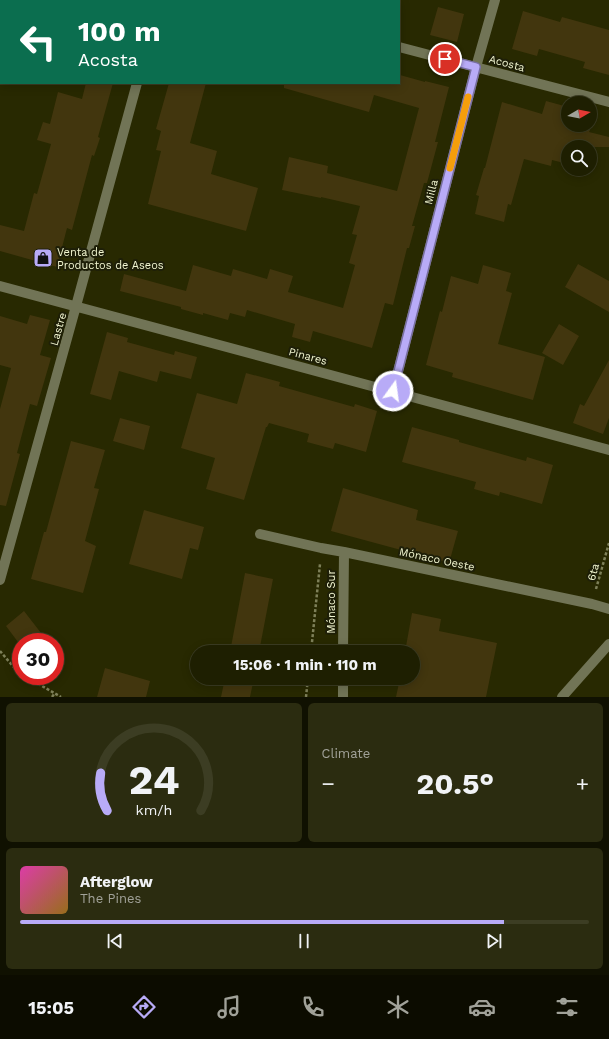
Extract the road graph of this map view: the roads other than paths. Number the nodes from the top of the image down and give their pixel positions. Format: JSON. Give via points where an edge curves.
{"nodes":[{"id":1,"x":495,"y":0,"type":"edge"},
{"id":2,"x":400,"y":47,"type":"edge"},
{"id":3,"x":476,"y":67,"type":"junction"},
{"id":4,"x":137,"y":84,"type":"edge"},
{"id":5,"x":609,"y":102,"type":"edge"},
{"id":6,"x":0,"y":286,"type":"edge"},
{"id":7,"x":76,"y":306,"type":"junction"},
{"id":8,"x":393,"y":391,"type":"junction"},
{"id":9,"x":609,"y":450,"type":"edge"},
{"id":10,"x":260,"y":534,"type":"dead end"},
{"id":11,"x":344,"y":552,"type":"junction"},
{"id":12,"x":0,"y":580,"type":"edge"},
{"id":13,"x":609,"y":609,"type":"edge"},
{"id":14,"x":609,"y":644,"type":"edge"},
{"id":15,"x":343,"y":645,"type":"edge"},
{"id":16,"x":343,"y":685,"type":"edge"},
{"id":17,"x":343,"y":697,"type":"edge"},
{"id":18,"x":562,"y":697,"type":"edge"}],
"edges":[{"from":1,"to":3,"type":"street","name":"Milla"},
{"from":2,"to":3,"type":"street","name":"Acosta"},
{"from":3,"to":5,"type":"street","name":"Acosta"},
{"from":3,"to":8,"type":"street","name":"Milla"},
{"from":4,"to":7,"type":"street","name":"Lastre"},
{"from":6,"to":7,"type":"street","name":"Pinares"},
{"from":7,"to":8,"type":"street","name":"Pinares"},
{"from":7,"to":12,"type":"street","name":"Lastre"},
{"from":8,"to":9,"type":"street","name":"Pinares"},
{"from":10,"to":11,"type":"street","name":"Mónaco Oeste"},
{"from":11,"to":13,"type":"street","name":"Mónaco Oeste"},
{"from":11,"to":15,"type":"street","name":"Mónaco Sur"},
{"from":14,"to":18,"type":"street"},
{"from":16,"to":17,"type":"street"}]}
